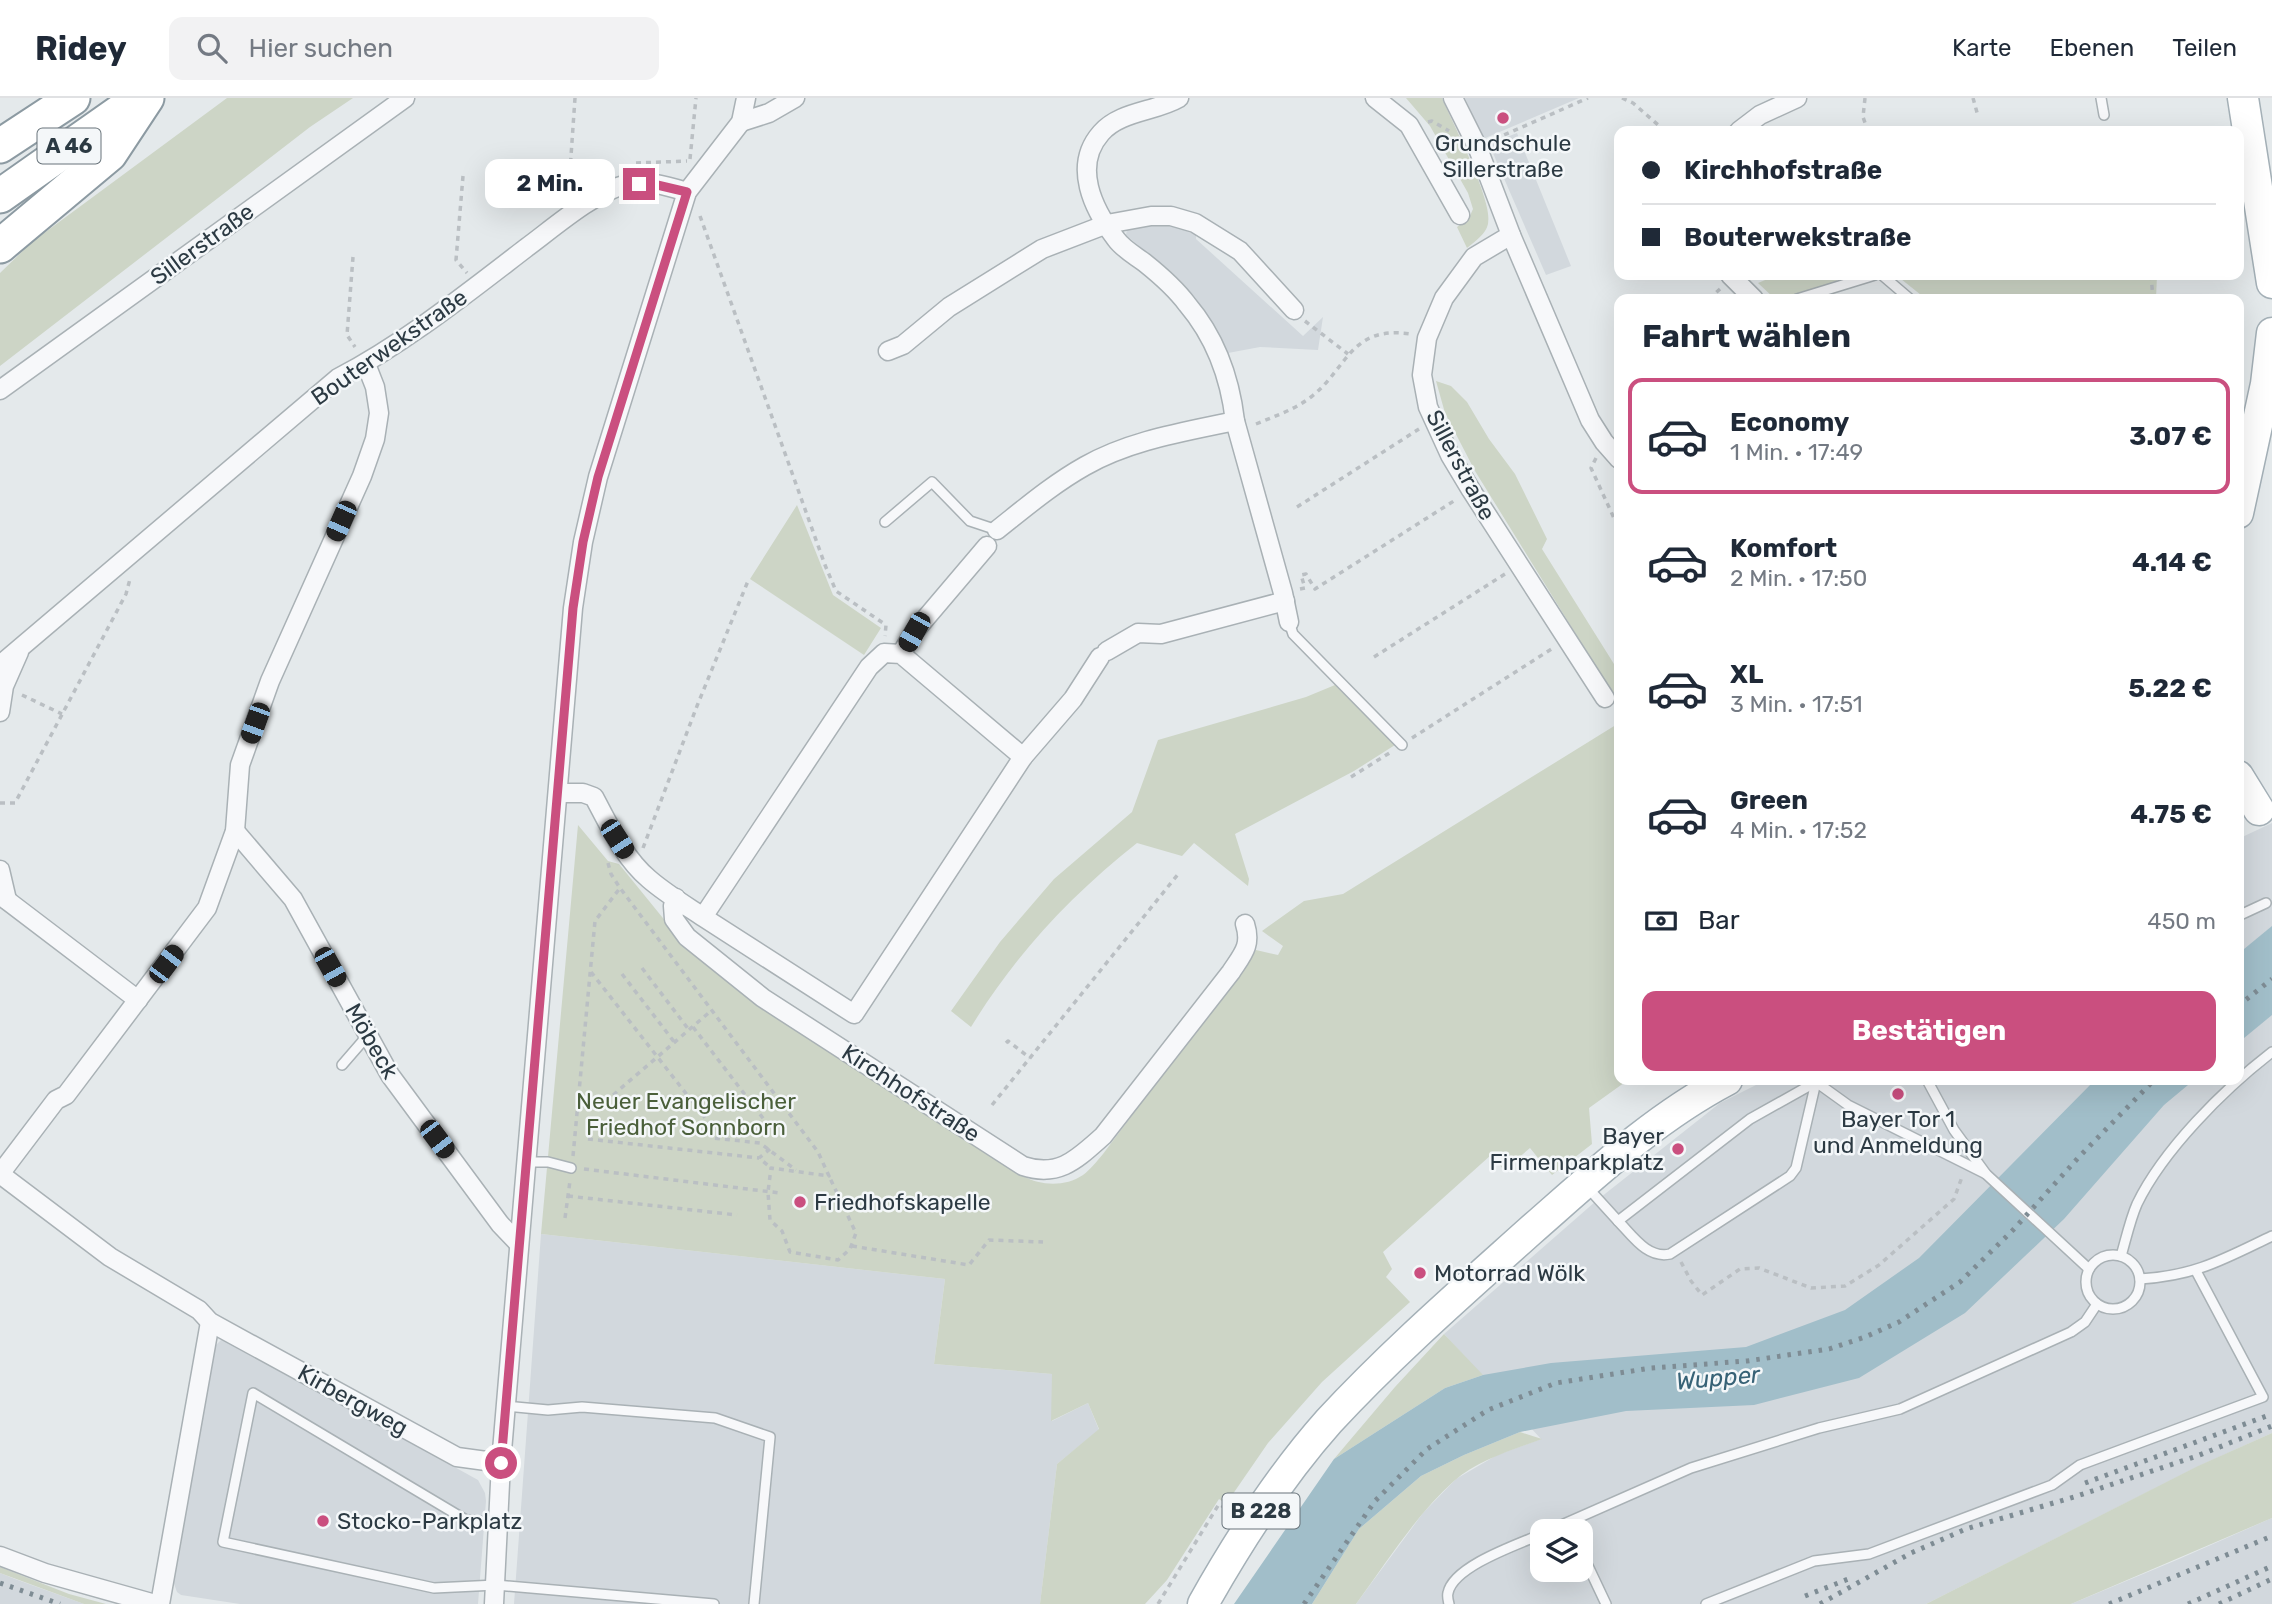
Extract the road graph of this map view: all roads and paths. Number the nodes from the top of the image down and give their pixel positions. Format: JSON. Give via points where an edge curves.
{"nodes":[{"id":1,"x":72,"y":98,"type":"edge"},
{"id":2,"x":140,"y":98,"type":"edge"},
{"id":3,"x":147,"y":98,"type":"edge"},
{"id":4,"x":405,"y":98,"type":"edge"},
{"id":5,"x":575,"y":98,"type":"edge"},
{"id":6,"x":696,"y":98,"type":"edge"},
{"id":7,"x":746,"y":98,"type":"edge"},
{"id":8,"x":796,"y":98,"type":"edge"},
{"id":9,"x":1179,"y":98,"type":"edge"},
{"id":10,"x":1376,"y":98,"type":"edge"},
{"id":11,"x":1453,"y":98,"type":"edge"},
{"id":12,"x":1588,"y":98,"type":"edge"},
{"id":13,"x":1622,"y":98,"type":"edge"},
{"id":14,"x":1797,"y":98,"type":"edge"},
{"id":15,"x":1865,"y":98,"type":"edge"},
{"id":16,"x":1973,"y":98,"type":"edge"},
{"id":17,"x":2101,"y":98,"type":"edge"},
{"id":18,"x":2243,"y":98,"type":"edge"},
{"id":19,"x":2104,"y":115,"type":"dead end"},
{"id":20,"x":1978,"y":116,"type":"dead end"},
{"id":21,"x":741,"y":122,"type":"junction"},
{"id":22,"x":1409,"y":125,"type":"junction"},
{"id":23,"x":1467,"y":126,"type":"junction"},
{"id":24,"x":1659,"y":126,"type":"edge"},
{"id":25,"x":1746,"y":126,"type":"edge"},
{"id":26,"x":1866,"y":126,"type":"edge"},
{"id":27,"x":0,"y":146,"type":"edge"},
{"id":28,"x":1477,"y":146,"type":"junction"},
{"id":29,"x":703,"y":171,"type":"junction"},
{"id":30,"x":463,"y":176,"type":"dead end"},
{"id":31,"x":590,"y":183,"type":"dead end"},
{"id":32,"x":687,"y":192,"type":"junction"},
{"id":33,"x":0,"y":197,"type":"edge"},
{"id":34,"x":1460,"y":215,"type":"dead end"},
{"id":35,"x":702,"y":220,"type":"dead end"},
{"id":36,"x":1107,"y":224,"type":"junction"},
{"id":37,"x":1511,"y":235,"type":"junction"},
{"id":38,"x":0,"y":246,"type":"edge"},
{"id":39,"x":353,"y":257,"type":"dead end"},
{"id":40,"x":1735,"y":280,"type":"edge"},
{"id":41,"x":1859,"y":280,"type":"edge"},
{"id":42,"x":1888,"y":280,"type":"edge"},
{"id":43,"x":2272,"y":283,"type":"edge"},
{"id":44,"x":478,"y":285,"type":"junction"},
{"id":45,"x":1749,"y":294,"type":"edge"},
{"id":46,"x":1813,"y":294,"type":"edge"},
{"id":47,"x":1904,"y":294,"type":"edge"},
{"id":48,"x":1294,"y":310,"type":"joint"},
{"id":49,"x":2272,"y":333,"type":"edge"},
{"id":50,"x":1418,"y":335,"type":"dead end"},
{"id":51,"x":888,"y":351,"type":"dead end"},
{"id":52,"x":1348,"y":354,"type":"junction"},
{"id":53,"x":366,"y":364,"type":"junction"},
{"id":54,"x":2269,"y":385,"type":"edge"},
{"id":55,"x":0,"y":390,"type":"edge"},
{"id":56,"x":1236,"y":426,"type":"junction"},
{"id":57,"x":1405,"y":438,"type":"dead end"},
{"id":58,"x":1604,"y":442,"type":"junction"},
{"id":59,"x":1614,"y":453,"type":"edge"},
{"id":60,"x":2244,"y":488,"type":"edge"},
{"id":61,"x":1297,"y":507,"type":"dead end"},
{"id":62,"x":1437,"y":512,"type":"dead end"},
{"id":63,"x":1614,"y":518,"type":"edge"},
{"id":64,"x":885,"y":522,"type":"dead end"},
{"id":65,"x":997,"y":530,"type":"joint"},
{"id":66,"x":987,"y":546,"type":"dead end"},
{"id":67,"x":1518,"y":565,"type":"junction"},
{"id":68,"x":748,"y":581,"type":"dead end"},
{"id":69,"x":1302,"y":589,"type":"dead end"},
{"id":70,"x":126,"y":594,"type":"dead end"},
{"id":71,"x":1285,"y":601,"type":"junction"},
{"id":72,"x":1289,"y":622,"type":"joint"},
{"id":73,"x":1566,"y":640,"type":"junction"},
{"id":74,"x":21,"y":648,"type":"junction"},
{"id":75,"x":892,"y":654,"type":"junction"},
{"id":76,"x":1374,"y":657,"type":"dead end"},
{"id":77,"x":0,"y":665,"type":"edge"},
{"id":78,"x":4,"y":686,"type":"junction"},
{"id":79,"x":1605,"y":698,"type":"dead end"},
{"id":80,"x":0,"y":712,"type":"edge"},
{"id":81,"x":62,"y":715,"type":"junction"},
{"id":82,"x":1418,"y":734,"type":"dead end"},
{"id":83,"x":1402,"y":745,"type":"dead end"},
{"id":84,"x":1384,"y":756,"type":"dead end"},
{"id":85,"x":1023,"y":757,"type":"junction"},
{"id":86,"x":1351,"y":777,"type":"dead end"},
{"id":87,"x":2244,"y":788,"type":"edge"},
{"id":88,"x":558,"y":793,"type":"junction"},
{"id":89,"x":0,"y":803,"type":"edge"},
{"id":90,"x":2256,"y":811,"type":"edge"},
{"id":91,"x":235,"y":831,"type":"junction"},
{"id":92,"x":617,"y":839,"type":"junction"},
{"id":93,"x":636,"y":866,"type":"junction"},
{"id":94,"x":0,"y":870,"type":"edge"},
{"id":95,"x":1179,"y":873,"type":"dead end"},
{"id":96,"x":620,"y":888,"type":"junction"},
{"id":97,"x":4,"y":897,"type":"edge"},
{"id":98,"x":676,"y":898,"type":"junction"},
{"id":99,"x":2266,"y":903,"type":"dead end"},
{"id":100,"x":2244,"y":913,"type":"edge"},
{"id":101,"x":703,"y":917,"type":"junction"},
{"id":102,"x":1245,"y":924,"type":"dead end"},
{"id":103,"x":642,"y":968,"type":"dead end"},
{"id":104,"x":589,"y":971,"type":"junction"},
{"id":105,"x":622,"y":974,"type":"dead end"},
{"id":106,"x":138,"y":1000,"type":"junction"},
{"id":107,"x":712,"y":1010,"type":"junction"},
{"id":108,"x":691,"y":1029,"type":"junction"},
{"id":109,"x":368,"y":1035,"type":"junction"},
{"id":110,"x":675,"y":1042,"type":"junction"},
{"id":111,"x":1006,"y":1044,"type":"dead end"},
{"id":112,"x":2272,"y":1052,"type":"edge"},
{"id":113,"x":658,"y":1057,"type":"junction"},
{"id":114,"x":1030,"y":1058,"type":"junction"},
{"id":115,"x":342,"y":1065,"type":"dead end"},
{"id":116,"x":2244,"y":1077,"type":"edge"},
{"id":117,"x":1717,"y":1085,"type":"edge"},
{"id":118,"x":1811,"y":1085,"type":"edge"},
{"id":119,"x":1817,"y":1085,"type":"edge"},
{"id":120,"x":1823,"y":1085,"type":"edge"},
{"id":121,"x":1930,"y":1085,"type":"edge"},
{"id":122,"x":2235,"y":1085,"type":"edge"},
{"id":123,"x":992,"y":1105,"type":"dead end"},
{"id":124,"x":598,"y":1108,"type":"dead end"},
{"id":125,"x":769,"y":1126,"type":"dead end"},
{"id":126,"x":588,"y":1139,"type":"dead end"},
{"id":127,"x":770,"y":1149,"type":"junction"},
{"id":128,"x":760,"y":1158,"type":"junction"},
{"id":129,"x":525,"y":1162,"type":"junction"},
{"id":130,"x":1968,"y":1165,"type":"junction"},
{"id":131,"x":572,"y":1168,"type":"junction"},
{"id":132,"x":771,"y":1168,"type":"junction"},
{"id":133,"x":798,"y":1171,"type":"junction"},
{"id":134,"x":0,"y":1174,"type":"edge"},
{"id":135,"x":1986,"y":1174,"type":"junction"},
{"id":136,"x":829,"y":1176,"type":"junction"},
{"id":137,"x":1584,"y":1184,"type":"junction"},
{"id":138,"x":768,"y":1192,"type":"junction"},
{"id":139,"x":780,"y":1193,"type":"dead end"},
{"id":140,"x":568,"y":1196,"type":"junction"},
{"id":141,"x":737,"y":1215,"type":"dead end"},
{"id":142,"x":565,"y":1218,"type":"dead end"},
{"id":143,"x":1618,"y":1221,"type":"junction"},
{"id":144,"x":2272,"y":1237,"type":"edge"},
{"id":145,"x":1042,"y":1242,"type":"dead end"},
{"id":146,"x":519,"y":1244,"type":"junction"},
{"id":147,"x":852,"y":1246,"type":"junction"},
{"id":148,"x":1676,"y":1251,"type":"junction"},
{"id":149,"x":2121,"y":1256,"type":"junction"},
{"id":150,"x":2089,"y":1269,"type":"junction"},
{"id":151,"x":2196,"y":1271,"type":"junction"},
{"id":152,"x":2140,"y":1279,"type":"junction"},
{"id":153,"x":2097,"y":1304,"type":"junction"},
{"id":154,"x":210,"y":1322,"type":"junction"},
{"id":155,"x":506,"y":1406,"type":"junction"},
{"id":156,"x":501,"y":1463,"type":"junction"},
{"id":157,"x":1227,"y":1509,"type":"dead end"},
{"id":158,"x":1586,"y":1519,"type":"edge"},
{"id":159,"x":498,"y":1523,"type":"junction"},
{"id":160,"x":1530,"y":1540,"type":"edge"},
{"id":161,"x":0,"y":1556,"type":"edge"},
{"id":162,"x":1593,"y":1576,"type":"edge"},
{"id":163,"x":496,"y":1585,"type":"junction"},
{"id":164,"x":157,"y":1604,"type":"edge"},
{"id":165,"x":494,"y":1604,"type":"edge"},
{"id":166,"x":713,"y":1604,"type":"edge"},
{"id":167,"x":754,"y":1604,"type":"edge"},
{"id":168,"x":1158,"y":1604,"type":"edge"},
{"id":169,"x":1203,"y":1604,"type":"edge"},
{"id":170,"x":1449,"y":1604,"type":"edge"},
{"id":171,"x":1606,"y":1604,"type":"edge"},
{"id":172,"x":1706,"y":1604,"type":"edge"}],
"edges":[{"from":1,"to":27,"type":"highway","number":"A 46"},
{"from":2,"to":33,"type":"highway","number":"A 46"},
{"from":3,"to":38,"type":"highway","via":[[110,154]]},
{"from":4,"to":55,"type":"street","name":"Sillerstraße"},
{"from":5,"to":31,"type":"path","via":[[569,185]]},
{"from":6,"to":29,"type":"path","via":[[689,162]]},
{"from":7,"to":21,"type":"street"},
{"from":8,"to":21,"type":"street","via":[[769,114]]},
{"from":9,"to":36,"type":"street","via":[[1116,121],[1092,147],[1088,186],[1094,207]]},
{"from":10,"to":22,"type":"street"},
{"from":11,"to":23,"type":"street"},
{"from":12,"to":28,"type":"path"},
{"from":13,"to":24,"type":"path"},
{"from":14,"to":25,"type":"street"},
{"from":15,"to":26,"type":"path"},
{"from":16,"to":20,"type":"path"},
{"from":17,"to":19,"type":"lane"},
{"from":18,"to":43,"type":"main road"},
{"from":21,"to":29,"type":"street"},
{"from":22,"to":23,"type":"path","via":[[1432,121],[1451,132]]},
{"from":22,"to":34,"type":"street"},
{"from":23,"to":28,"type":"street"},
{"from":28,"to":37,"type":"street"},
{"from":29,"to":32,"type":"street"},
{"from":30,"to":44,"type":"path","via":[[456,260]]},
{"from":32,"to":44,"type":"street","name":"Bouterwekstraße","via":[[653,184],[625,184],[607,192]]},
{"from":32,"to":88,"type":"street","via":[[598,477],[583,542]]},
{"from":35,"to":75,"type":"path","via":[[836,591],[887,625]]},
{"from":36,"to":48,"type":"street","via":[[1151,216],[1195,223],[1240,251]]},
{"from":36,"to":51,"type":"street","via":[[1011,266],[949,307],[903,345]]},
{"from":36,"to":56,"type":"street","via":[[1117,241],[1164,278],[1207,331],[1222,361]]},
{"from":37,"to":58,"type":"street","via":[[1590,420]]},
{"from":37,"to":67,"type":"street","name":"Sillerstraße","via":[[1474,257],[1444,298],[1427,338],[1422,375],[1428,407],[1450,455]]},
{"from":39,"to":53,"type":"path","via":[[347,335]]},
{"from":40,"to":45,"type":"street"},
{"from":41,"to":46,"type":"lane"},
{"from":42,"to":47,"type":"lane"},
{"from":44,"to":53,"type":"street","name":"Bouterwekstraße"},
{"from":48,"to":52,"type":"path"},
{"from":49,"to":54,"type":"main road"},
{"from":50,"to":52,"type":"path","via":[[1394,331],[1356,345]]},
{"from":52,"to":56,"type":"path","via":[[1330,380],[1292,410]]},
{"from":53,"to":74,"type":"street","name":"Bouterwekstraße","via":[[338,378]]},
{"from":53,"to":91,"type":"street","via":[[379,413],[375,439],[270,681],[240,765]]},
{"from":54,"to":60,"type":"main road"},
{"from":56,"to":65,"type":"street","via":[[1165,436],[1120,449],[1056,483]]},
{"from":56,"to":71,"type":"street"},
{"from":57,"to":61,"type":"path"},
{"from":58,"to":59,"type":"street"},
{"from":58,"to":63,"type":"path","via":[[1591,468]]},
{"from":62,"to":69,"type":"path","via":[[1315,589],[1306,574],[1301,575]]},
{"from":64,"to":65,"type":"lane","via":[[932,481],[970,521]]},
{"from":66,"to":75,"type":"street"},
{"from":67,"to":73,"type":"street","name":"Sillerstraße"},
{"from":67,"to":76,"type":"path"},
{"from":68,"to":93,"type":"path"},
{"from":70,"to":81,"type":"path"},
{"from":71,"to":72,"type":"street"},
{"from":71,"to":85,"type":"street","via":[[1161,634],[1138,633],[1104,654]]},
{"from":72,"to":83,"type":"lane","via":[[1293,634]]},
{"from":73,"to":79,"type":"street","name":"Sillerstraße"},
{"from":73,"to":82,"type":"path"},
{"from":74,"to":77,"type":"street","name":"Bouterwekstraße"},
{"from":74,"to":78,"type":"street","name":"Bouterwekstraße"},
{"from":75,"to":85,"type":"street"},
{"from":75,"to":101,"type":"street","via":[[869,667]]},
{"from":78,"to":80,"type":"street","name":"Bouterwekstraße"},
{"from":78,"to":81,"type":"path"},
{"from":81,"to":89,"type":"path","via":[[15,803]]},
{"from":84,"to":86,"type":"path"},
{"from":85,"to":101,"type":"street","via":[[854,1014]]},
{"from":87,"to":90,"type":"main road"},
{"from":88,"to":92,"type":"street","via":[[594,797]]},
{"from":88,"to":129,"type":"street"},
{"from":91,"to":106,"type":"street","via":[[207,908]]},
{"from":91,"to":109,"type":"street","name":"Möbeck","via":[[293,899]]},
{"from":92,"to":93,"type":"street"},
{"from":92,"to":96,"type":"path","via":[[608,861]]},
{"from":93,"to":98,"type":"street"},
{"from":94,"to":97,"type":"street"},
{"from":95,"to":114,"type":"path"},
{"from":96,"to":104,"type":"path","via":[[595,921]]},
{"from":96,"to":107,"type":"path"},
{"from":97,"to":106,"type":"street"},
{"from":98,"to":101,"type":"street"},
{"from":98,"to":102,"type":"street","name":"Kirchhofstraße","via":[[674,919],[687,937],[763,998],[1023,1166],[1049,1171],[1083,1154],[1102,1136],[1231,972],[1245,950],[1249,936]]},
{"from":99,"to":100,"type":"lane"},
{"from":103,"to":108,"type":"path"},
{"from":104,"to":113,"type":"path"},
{"from":104,"to":131,"type":"path"},
{"from":105,"to":110,"type":"path"},
{"from":106,"to":134,"type":"street"},
{"from":107,"to":108,"type":"path"},
{"from":107,"to":136,"type":"path","via":[[818,1152]]},
{"from":108,"to":110,"type":"path"},
{"from":108,"to":125,"type":"path"},
{"from":109,"to":115,"type":"lane"},
{"from":109,"to":146,"type":"street","name":"Möbeck","via":[[390,1075]]},
{"from":110,"to":113,"type":"path"},
{"from":111,"to":114,"type":"path","via":[[1008,1041]]},
{"from":112,"to":116,"type":"lane"},
{"from":113,"to":124,"type":"path"},
{"from":113,"to":127,"type":"path","via":[[713,1128],[713,1138],[760,1143]]},
{"from":114,"to":123,"type":"path"},
{"from":117,"to":137,"type":"main road","number":"B 228","via":[[1641,1134]]},
{"from":118,"to":143,"type":"lane","via":[[1750,1119]]},
{"from":119,"to":148,"type":"lane","via":[[1794,1172]]},
{"from":120,"to":130,"type":"lane","via":[[1848,1105]]},
{"from":121,"to":135,"type":"lane","via":[[1954,1130]]},
{"from":122,"to":149,"type":"lane","via":[[2210,1107],[2150,1179]]},
{"from":126,"to":128,"type":"path"},
{"from":127,"to":128,"type":"path"},
{"from":127,"to":133,"type":"path"},
{"from":128,"to":132,"type":"path"},
{"from":129,"to":131,"type":"lane","via":[[548,1161]]},
{"from":129,"to":146,"type":"street"},
{"from":130,"to":135,"type":"lane"},
{"from":130,"to":148,"type":"path","via":[[1954,1199],[1880,1265],[1844,1286],[1811,1288],[1759,1268],[1741,1269],[1702,1295]]},
{"from":131,"to":138,"type":"path"},
{"from":131,"to":140,"type":"path"},
{"from":132,"to":133,"type":"path"},
{"from":132,"to":138,"type":"path"},
{"from":133,"to":136,"type":"path"},
{"from":134,"to":154,"type":"street","name":"Kirbergweg","via":[[110,1257],[199,1310]]},
{"from":135,"to":150,"type":"lane"},
{"from":136,"to":147,"type":"path","via":[[856,1233]]},
{"from":137,"to":143,"type":"lane"},
{"from":137,"to":169,"type":"main road","number":"B 228","via":[[1398,1349],[1328,1423],[1250,1525]]},
{"from":138,"to":139,"type":"path"},
{"from":138,"to":147,"type":"path","via":[[771,1220],[782,1231],[790,1252],[838,1260]]},
{"from":140,"to":141,"type":"path"},
{"from":140,"to":142,"type":"path"},
{"from":143,"to":148,"type":"lane","via":[[1647,1250],[1664,1255]]},
{"from":144,"to":151,"type":"lane"},
{"from":145,"to":147,"type":"path","via":[[989,1240],[969,1265]]},
{"from":146,"to":155,"type":"street"},
{"from":149,"to":150,"type":"lane","via":[[2108,1255]]},
{"from":149,"to":152,"type":"lane","via":[[2137,1268]]},
{"from":150,"to":153,"type":"lane","via":[[2086,1281]]},
{"from":151,"to":152,"type":"lane"},
{"from":151,"to":172,"type":"lane","via":[[2263,1397],[2080,1465],[2052,1485],[1869,1555],[1814,1561]]},
{"from":152,"to":153,"type":"lane","via":[[2139,1291],[2121,1308]]},
{"from":153,"to":158,"type":"lane","via":[[2071,1332],[1900,1409],[1819,1428],[1690,1468]]},
{"from":154,"to":156,"type":"street","name":"Kirbergweg","via":[[457,1457]]},
{"from":154,"to":164,"type":"street"},
{"from":155,"to":156,"type":"street"},
{"from":155,"to":167,"type":"lane","via":[[715,1418],[770,1437]]},
{"from":156,"to":159,"type":"street"},
{"from":157,"to":168,"type":"path","via":[[1219,1504]]},
{"from":159,"to":163,"type":"street"},
{"from":159,"to":163,"type":"lane","via":[[466,1520],[253,1393],[223,1542],[434,1588]]},
{"from":160,"to":170,"type":"lane","via":[[1463,1572],[1448,1592]]},
{"from":161,"to":164,"type":"street"},
{"from":162,"to":171,"type":"lane"},
{"from":163,"to":165,"type":"street"},
{"from":163,"to":166,"type":"lane"}]}
